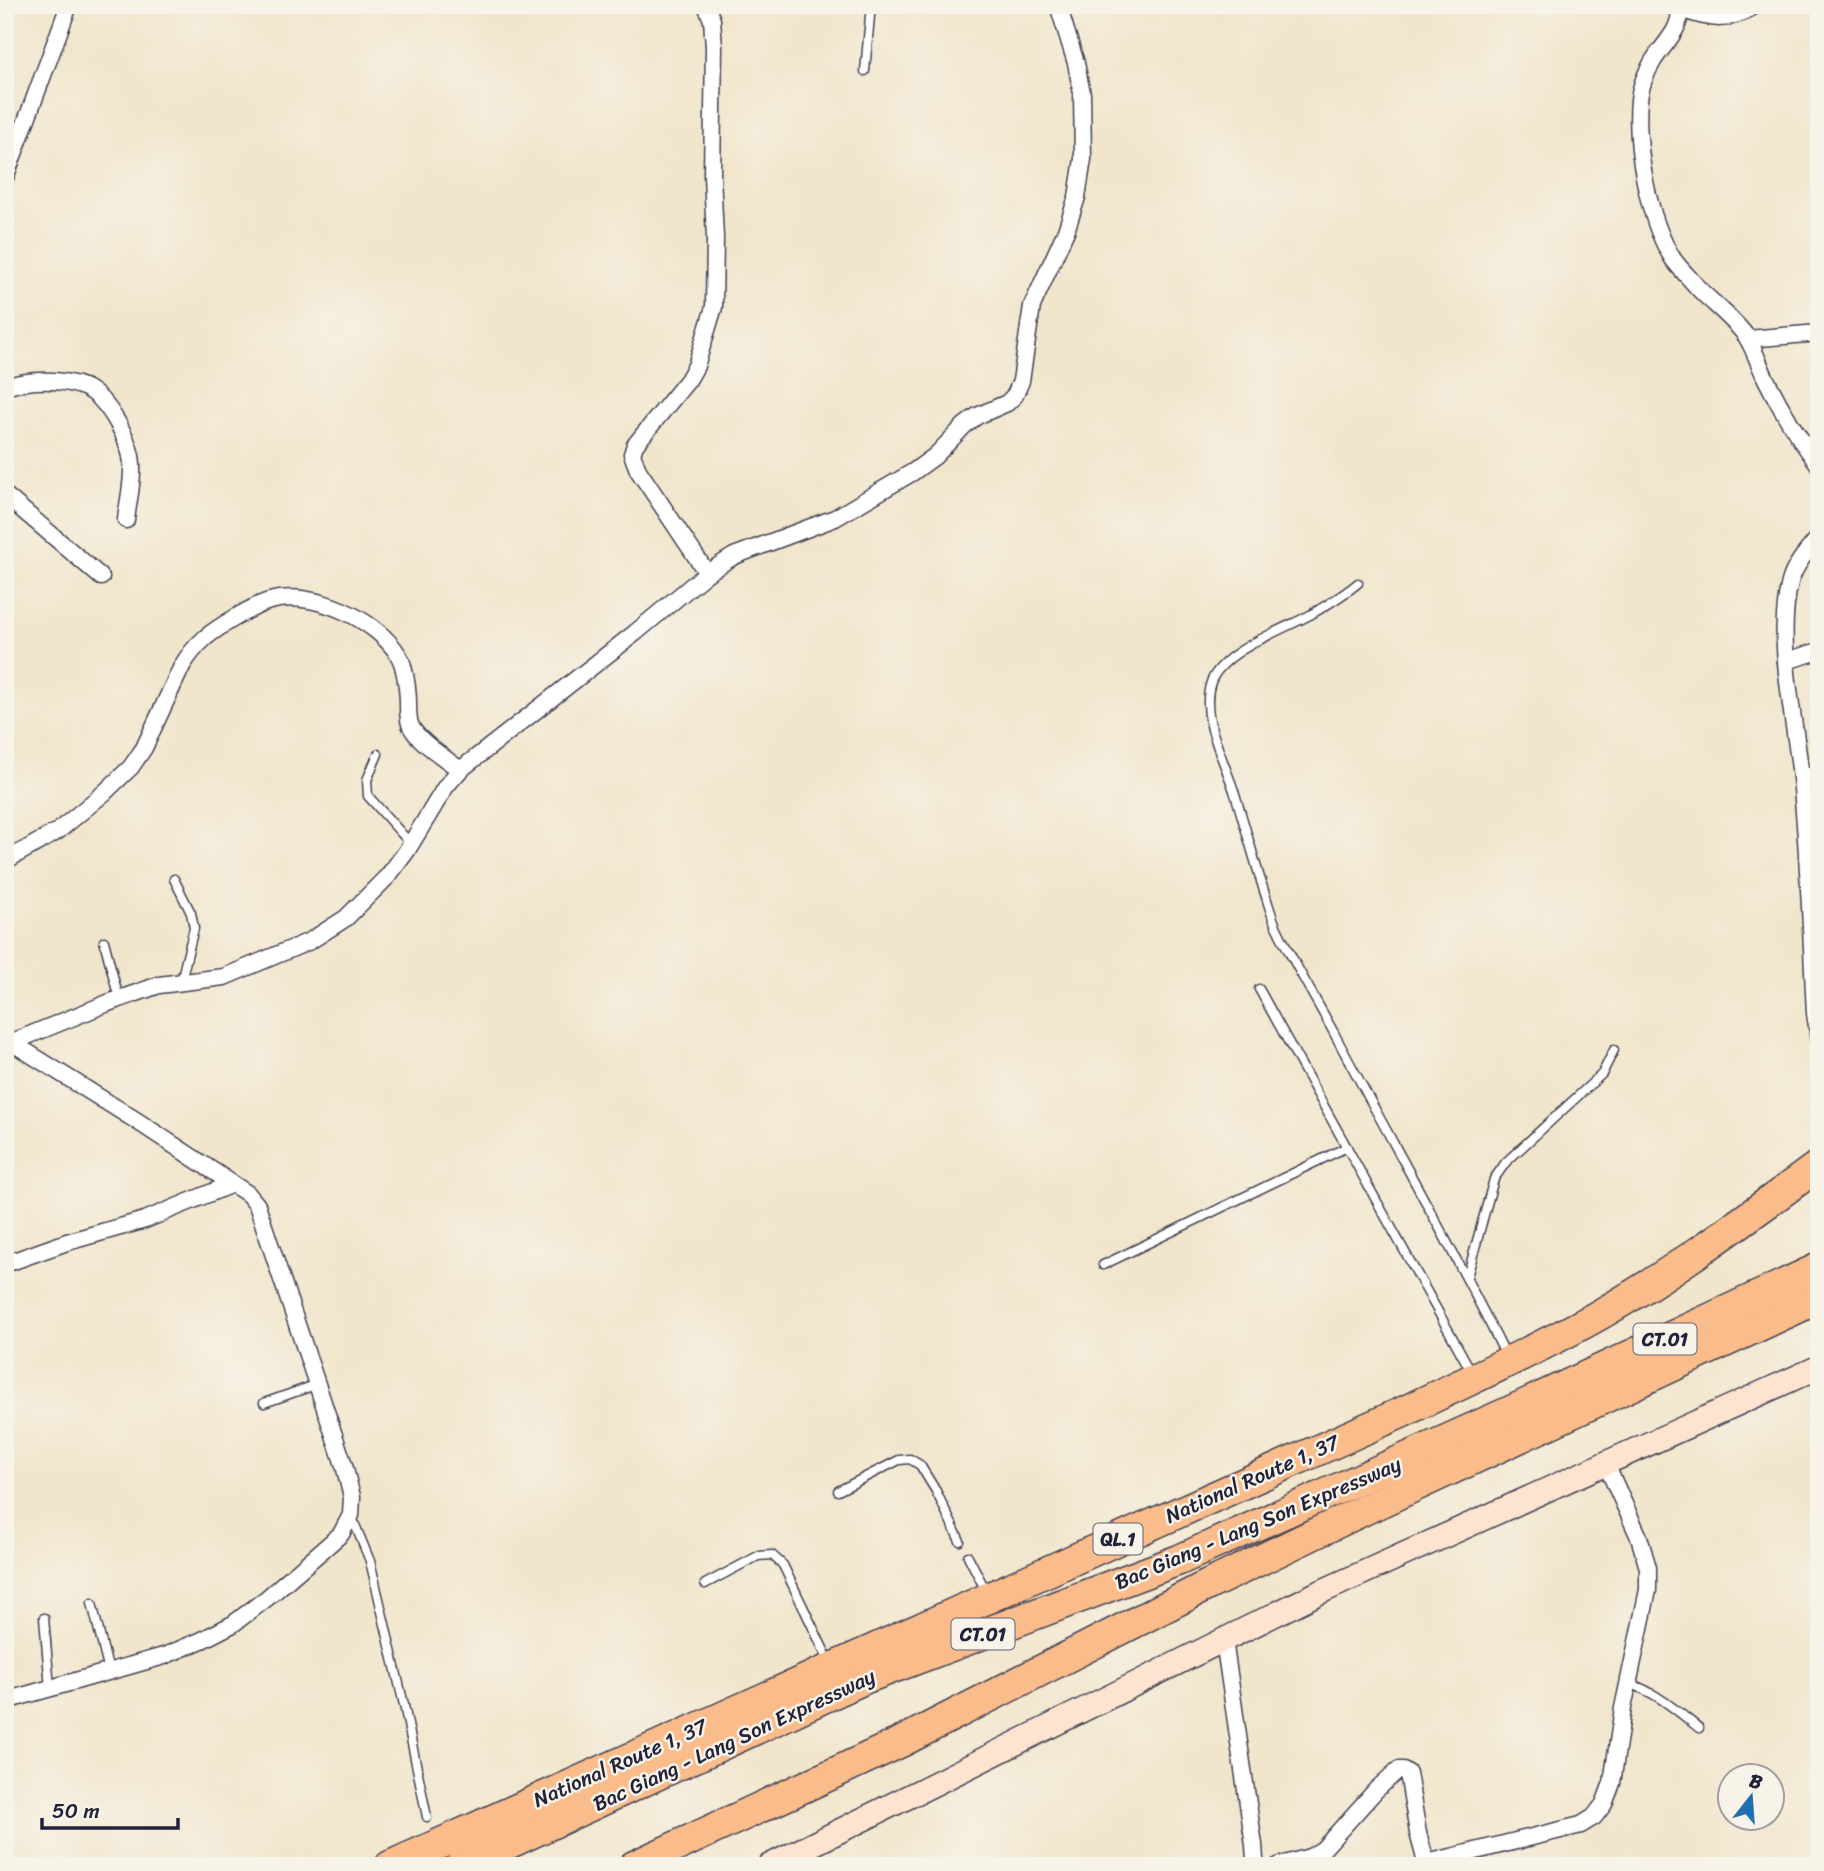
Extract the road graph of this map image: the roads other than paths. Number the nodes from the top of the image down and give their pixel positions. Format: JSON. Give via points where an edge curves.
{"nodes":[{"id":1,"x":69,"y":5,"type":"edge"},
{"id":2,"x":706,"y":5,"type":"edge"},
{"id":3,"x":871,"y":5,"type":"edge"},
{"id":4,"x":1058,"y":5,"type":"edge"},
{"id":5,"x":1756,"y":5,"type":"edge"},
{"id":6,"x":1680,"y":7,"type":"edge"},
{"id":7,"x":865,"y":71,"type":"dead end"},
{"id":8,"x":5,"y":178,"type":"edge"},
{"id":9,"x":1819,"y":333,"type":"edge"},
{"id":10,"x":1748,"y":339,"type":"junction"},
{"id":11,"x":5,"y":387,"type":"edge"},
{"id":12,"x":1819,"y":465,"type":"edge"},
{"id":13,"x":5,"y":495,"type":"edge"},
{"id":14,"x":126,"y":520,"type":"dead end"},
{"id":15,"x":1819,"y":537,"type":"edge"},
{"id":16,"x":707,"y":573,"type":"junction"},
{"id":17,"x":101,"y":577,"type":"dead end"},
{"id":18,"x":1358,"y":583,"type":"dead end"},
{"id":19,"x":1819,"y":651,"type":"edge"},
{"id":20,"x":1786,"y":661,"type":"junction"},
{"id":21,"x":378,"y":754,"type":"dead end"},
{"id":22,"x":460,"y":770,"type":"junction"},
{"id":23,"x":1801,"y":776,"type":"junction"},
{"id":24,"x":1819,"y":776,"type":"edge"},
{"id":25,"x":411,"y":844,"type":"junction"},
{"id":26,"x":5,"y":861,"type":"edge"},
{"id":27,"x":174,"y":879,"type":"dead end"},
{"id":28,"x":104,"y":941,"type":"dead end"},
{"id":29,"x":181,"y":981,"type":"junction"},
{"id":30,"x":1259,"y":989,"type":"dead end"},
{"id":31,"x":119,"y":999,"type":"junction"},
{"id":32,"x":7,"y":1041,"type":"edge"},
{"id":33,"x":1819,"y":1041,"type":"edge"},
{"id":34,"x":1614,"y":1050,"type":"dead end"},
{"id":35,"x":1347,"y":1147,"type":"junction"},
{"id":36,"x":1819,"y":1165,"type":"edge"},
{"id":37,"x":232,"y":1184,"type":"junction"},
{"id":38,"x":5,"y":1264,"type":"edge"},
{"id":39,"x":1103,"y":1265,"type":"dead end"},
{"id":40,"x":1819,"y":1268,"type":"edge"},
{"id":41,"x":1467,"y":1277,"type":"junction"},
{"id":42,"x":1819,"y":1298,"type":"edge"},
{"id":43,"x":1508,"y":1362,"type":"junction"},
{"id":44,"x":1819,"y":1367,"type":"edge"},
{"id":45,"x":1475,"y":1377,"type":"junction"},
{"id":46,"x":318,"y":1384,"type":"junction"},
{"id":47,"x":264,"y":1403,"type":"dead end"},
{"id":48,"x":1606,"y":1464,"type":"junction"},
{"id":49,"x":838,"y":1491,"type":"dead end"},
{"id":50,"x":351,"y":1515,"type":"junction"},
{"id":51,"x":960,"y":1541,"type":"dead end"},
{"id":52,"x":968,"y":1556,"type":"dead end"},
{"id":53,"x":705,"y":1584,"type":"dead end"},
{"id":54,"x":989,"y":1597,"type":"junction"},
{"id":55,"x":92,"y":1603,"type":"dead end"},
{"id":56,"x":44,"y":1618,"type":"dead end"},
{"id":57,"x":1224,"y":1640,"type":"junction"},
{"id":58,"x":832,"y":1667,"type":"junction"},
{"id":59,"x":109,"y":1672,"type":"junction"},
{"id":60,"x":1628,"y":1684,"type":"junction"},
{"id":61,"x":50,"y":1688,"type":"junction"},
{"id":62,"x":5,"y":1700,"type":"edge"},
{"id":63,"x":1699,"y":1728,"type":"dead end"},
{"id":64,"x":427,"y":1817,"type":"dead end"},
{"id":65,"x":1427,"y":1865,"type":"edge"},
{"id":66,"x":390,"y":1866,"type":"edge"},
{"id":67,"x":460,"y":1866,"type":"edge"},
{"id":68,"x":634,"y":1866,"type":"edge"},
{"id":69,"x":769,"y":1866,"type":"edge"},
{"id":70,"x":1254,"y":1866,"type":"edge"},
{"id":71,"x":1278,"y":1866,"type":"edge"}],
"edges":[{"from":1,"to":8,"type":"street"},
{"from":2,"to":16,"type":"street","via":[[714,47],[714,307],[696,366],[632,454]]},
{"from":3,"to":7,"type":"lane"},
{"from":4,"to":16,"type":"street","via":[[1082,94],[1083,159],[1066,231],[1032,306],[1015,395],[964,426],[935,457],[835,518],[734,556]]},
{"from":5,"to":6,"type":"street","via":[[1728,19],[1709,18]]},
{"from":6,"to":10,"type":"street","via":[[1679,21],[1653,60],[1639,100],[1645,184],[1654,218],[1673,258]]},
{"from":9,"to":10,"type":"street"},
{"from":10,"to":12,"type":"street","via":[[1780,407]]},
{"from":11,"to":14,"type":"street","via":[[54,382],[85,388],[95,395],[123,431],[128,446],[132,465]]},
{"from":13,"to":17,"type":"street"},
{"from":15,"to":20,"type":"street","via":[[1790,579]]},
{"from":16,"to":22,"type":"street"},
{"from":18,"to":41,"type":"lane","via":[[1243,649],[1223,665],[1212,681],[1207,701],[1276,924]]},
{"from":19,"to":20,"type":"street"},
{"from":20,"to":23,"type":"street"},
{"from":21,"to":25,"type":"lane","via":[[367,780],[368,796]]},
{"from":22,"to":25,"type":"street"},
{"from":22,"to":26,"type":"street","via":[[409,723],[401,658],[384,638],[358,618],[320,601],[269,601],[206,637],[189,655],[131,767],[58,831]]},
{"from":23,"to":24,"type":"street"},
{"from":23,"to":33,"type":"street"},
{"from":25,"to":29,"type":"street","via":[[369,897],[310,942],[224,977]]},
{"from":27,"to":29,"type":"lane","via":[[194,920]]},
{"from":28,"to":31,"type":"lane"},
{"from":29,"to":31,"type":"street"},
{"from":30,"to":35,"type":"lane"},
{"from":31,"to":32,"type":"street"},
{"from":32,"to":37,"type":"street"},
{"from":34,"to":41,"type":"lane","via":[[1602,1074],[1506,1162],[1494,1179]]},
{"from":35,"to":39,"type":"lane"},
{"from":35,"to":45,"type":"lane"},
{"from":36,"to":43,"type":"highway","name":"National Route 1, 37","number":"QL.1","via":[[1651,1284]]},
{"from":37,"to":38,"type":"street","via":[[145,1220]]},
{"from":37,"to":46,"type":"street","via":[[257,1205]]},
{"from":40,"to":67,"type":"highway","name":"Bac Giang - Lang Son Expressway","number":"CT.01","via":[[1179,1560],[866,1678]]},
{"from":41,"to":43,"type":"lane"},
{"from":42,"to":68,"type":"highway","name":"Bac Giang - Lang Son Expressway","number":"CT.01","via":[[1353,1515],[901,1742]]},
{"from":43,"to":45,"type":"highway","name":"National Route 1, 37","number":"QL.1"},
{"from":44,"to":48,"type":"street"},
{"from":45,"to":54,"type":"highway","name":"National Route 1, 37","number":"QL.1"},
{"from":46,"to":47,"type":"lane"},
{"from":46,"to":50,"type":"street","via":[[344,1465]]},
{"from":48,"to":57,"type":"street"},
{"from":48,"to":60,"type":"street","via":[[1648,1568],[1648,1590]]},
{"from":49,"to":51,"type":"lane","via":[[899,1460],[910,1459],[920,1465],[936,1491]]},
{"from":50,"to":59,"type":"street","via":[[341,1534],[233,1624],[164,1656]]},
{"from":50,"to":64,"type":"lane","via":[[370,1562]]},
{"from":52,"to":54,"type":"lane"},
{"from":53,"to":58,"type":"lane","via":[[758,1556],[772,1555],[783,1565]]},
{"from":54,"to":58,"type":"highway","name":"National Route 1, 37","number":"QL.1"},
{"from":55,"to":59,"type":"lane"},
{"from":56,"to":61,"type":"lane"},
{"from":57,"to":69,"type":"street"},
{"from":57,"to":70,"type":"street"},
{"from":58,"to":66,"type":"highway","name":"National Route 1, 37","number":"QL.1"},
{"from":59,"to":61,"type":"street"},
{"from":60,"to":63,"type":"lane","via":[[1658,1697]]},
{"from":60,"to":65,"type":"street","via":[[1612,1783],[1594,1816],[1580,1825]]},
{"from":61,"to":62,"type":"street"},
{"from":65,"to":71,"type":"street","via":[[1408,1773],[1398,1770],[1323,1849]]}]}
